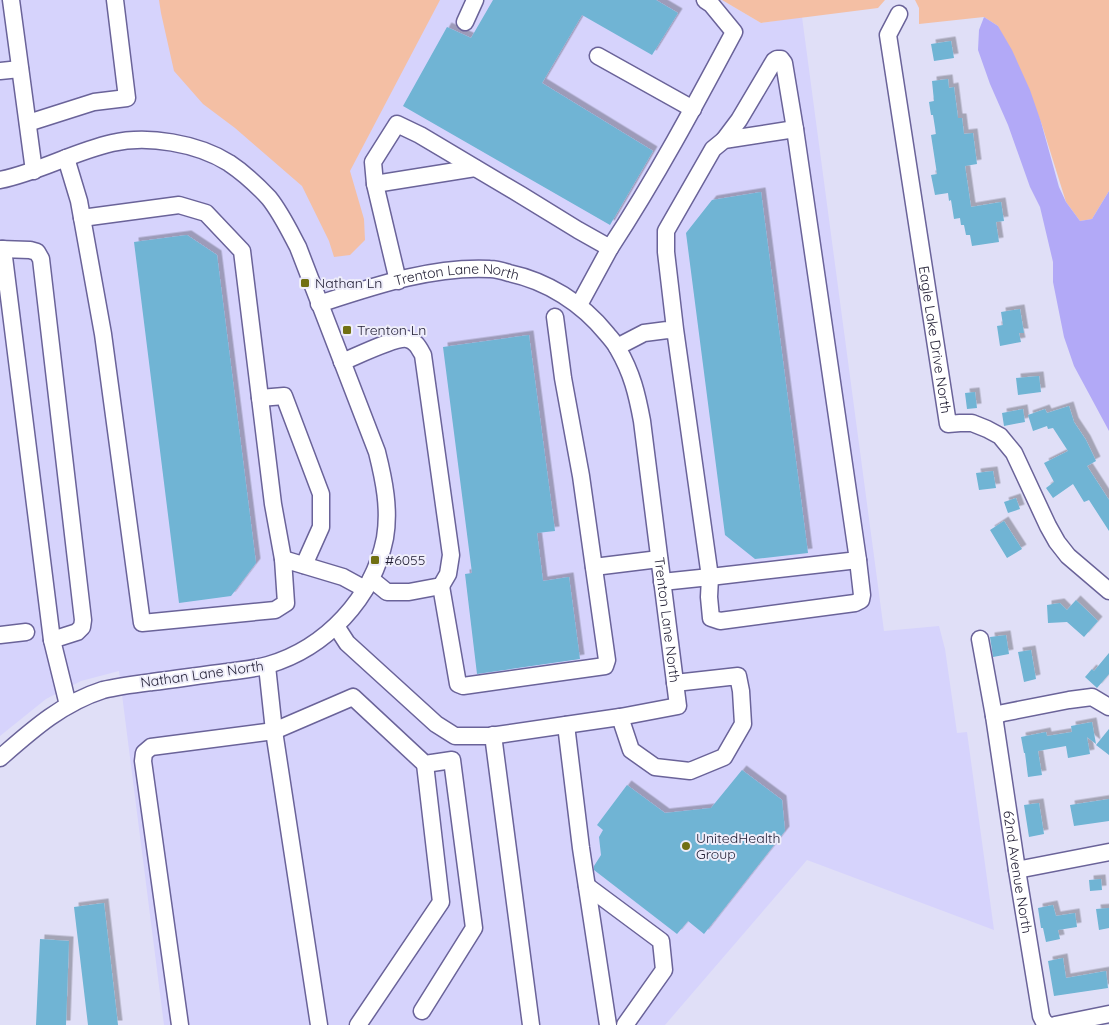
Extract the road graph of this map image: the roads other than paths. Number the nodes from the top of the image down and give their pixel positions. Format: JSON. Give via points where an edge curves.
{"nodes":[{"id":1,"x":11,"y":0,"type":"edge"},
{"id":2,"x":115,"y":0,"type":"edge"},
{"id":3,"x":475,"y":0,"type":"edge"},
{"id":4,"x":705,"y":0,"type":"edge"},
{"id":5,"x":899,"y":14,"type":"dead end"},
{"id":6,"x":465,"y":22,"type":"dead end"},
{"id":7,"x":598,"y":56,"type":"dead end"},
{"id":8,"x":20,"y":69,"type":"junction"},
{"id":9,"x":0,"y":71,"type":"edge"},
{"id":10,"x":693,"y":108,"type":"junction"},
{"id":11,"x":28,"y":123,"type":"junction"},
{"id":12,"x":795,"y":129,"type":"junction"},
{"id":13,"x":724,"y":140,"type":"junction"},
{"id":14,"x":66,"y":158,"type":"junction"},
{"id":15,"x":475,"y":168,"type":"junction"},
{"id":16,"x":34,"y":171,"type":"junction"},
{"id":17,"x":0,"y":180,"type":"edge"},
{"id":18,"x":375,"y":184,"type":"junction"},
{"id":19,"x":82,"y":218,"type":"junction"},
{"id":20,"x":610,"y":248,"type":"junction"},
{"id":21,"x":2,"y":249,"type":"edge"},
{"id":22,"x":398,"y":280,"type":"junction"},
{"id":23,"x":319,"y":304,"type":"junction"},
{"id":24,"x":579,"y":305,"type":"junction"},
{"id":25,"x":555,"y":317,"type":"dead end"},
{"id":26,"x":675,"y":329,"type":"junction"},
{"id":27,"x":617,"y":347,"type":"junction"},
{"id":28,"x":342,"y":362,"type":"junction"},
{"id":29,"x":260,"y":398,"type":"junction"},
{"id":30,"x":658,"y":558,"type":"junction"},
{"id":31,"x":283,"y":559,"type":"junction"},
{"id":32,"x":858,"y":560,"type":"junction"},
{"id":33,"x":304,"y":565,"type":"junction"},
{"id":34,"x":594,"y":567,"type":"junction"},
{"id":35,"x":710,"y":577,"type":"junction"},
{"id":36,"x":662,"y":582,"type":"junction"},
{"id":37,"x":368,"y":584,"type":"junction"},
{"id":38,"x":441,"y":586,"type":"junction"},
{"id":39,"x":1109,"y":591,"type":"edge"},
{"id":40,"x":336,"y":626,"type":"junction"},
{"id":41,"x":26,"y":632,"type":"dead end"},
{"id":42,"x":0,"y":636,"type":"edge"},
{"id":43,"x":980,"y":639,"type":"dead end"},
{"id":44,"x":52,"y":640,"type":"junction"},
{"id":45,"x":267,"y":666,"type":"junction"},
{"id":46,"x":676,"y":683,"type":"junction"},
{"id":47,"x":68,"y":705,"type":"junction"},
{"id":48,"x":1109,"y":707,"type":"edge"},
{"id":49,"x":994,"y":716,"type":"junction"},
{"id":50,"x":620,"y":717,"type":"junction"},
{"id":51,"x":566,"y":725,"type":"junction"},
{"id":52,"x":274,"y":731,"type":"junction"},
{"id":53,"x":493,"y":735,"type":"junction"},
{"id":54,"x":455,"y":736,"type":"junction"},
{"id":55,"x":0,"y":758,"type":"edge"},
{"id":56,"x":452,"y":760,"type":"junction"},
{"id":57,"x":426,"y":764,"type":"junction"},
{"id":58,"x":1109,"y":852,"type":"edge"},
{"id":59,"x":1017,"y":870,"type":"junction"},
{"id":60,"x":587,"y":886,"type":"junction"},
{"id":61,"x":422,"y":1011,"type":"dead end"},
{"id":62,"x":1109,"y":1014,"type":"edge"},
{"id":63,"x":180,"y":1025,"type":"edge"},
{"id":64,"x":319,"y":1025,"type":"edge"},
{"id":65,"x":358,"y":1025,"type":"edge"},
{"id":66,"x":531,"y":1025,"type":"edge"},
{"id":67,"x":608,"y":1025,"type":"edge"},
{"id":68,"x":625,"y":1025,"type":"edge"},
{"id":69,"x":1048,"y":1025,"type":"edge"},
{"id":70,"x":1055,"y":1025,"type":"edge"}],
"edges":[{"from":1,"to":8,"type":"street"},
{"from":2,"to":11,"type":"street","via":[[127,98],[94,102]]},
{"from":3,"to":6,"type":"street"},
{"from":4,"to":10,"type":"street","via":[[734,32]]},
{"from":5,"to":39,"type":"street","name":"Eagle Lake Drive North","via":[[888,35],[948,424],[972,423],[1000,436],[1014,452],[1057,542],[1068,556]]},
{"from":7,"to":10,"type":"street"},
{"from":8,"to":9,"type":"street"},
{"from":8,"to":11,"type":"street"},
{"from":10,"to":20,"type":"street"},
{"from":11,"to":16,"type":"street"},
{"from":12,"to":13,"type":"street"},
{"from":12,"to":13,"type":"street","via":[[784,63],[777,59]]},
{"from":12,"to":32,"type":"street"},
{"from":13,"to":26,"type":"street","via":[[713,150],[666,231]]},
{"from":14,"to":16,"type":"street"},
{"from":14,"to":19,"type":"street"},
{"from":14,"to":23,"type":"street","via":[[114,143],[144,140],[200,150],[228,163],[270,199],[286,222]]},
{"from":15,"to":18,"type":"street"},
{"from":15,"to":18,"type":"street","via":[[397,124],[373,162]]},
{"from":15,"to":20,"type":"street"},
{"from":16,"to":17,"type":"street"},
{"from":18,"to":22,"type":"street"},
{"from":19,"to":29,"type":"street","via":[[179,205],[206,213],[242,251]]},
{"from":19,"to":31,"type":"street","via":[[103,334],[142,623],[275,610],[286,603]]},
{"from":20,"to":24,"type":"street"},
{"from":21,"to":44,"type":"street"},
{"from":21,"to":44,"type":"street","via":[[30,250],[37,252],[41,259],[83,620],[77,632]]},
{"from":22,"to":23,"type":"street","name":"Trenton Lane North"},
{"from":22,"to":24,"type":"street","name":"Trenton Lane North","via":[[461,269],[492,269],[545,285]]},
{"from":23,"to":28,"type":"street","name":"Nathan Lane North"},
{"from":24,"to":27,"type":"street","name":"Trenton Lane North","via":[[596,320]]},
{"from":25,"to":34,"type":"street"},
{"from":26,"to":27,"type":"street","via":[[644,333]]},
{"from":26,"to":35,"type":"street"},
{"from":27,"to":30,"type":"street","name":"Trenton Lane North","via":[[637,394]]},
{"from":28,"to":37,"type":"street","name":"Nathan Lane North","via":[[377,452],[384,480],[387,507],[385,537],[379,561]]},
{"from":28,"to":38,"type":"street","via":[[406,339],[417,344],[423,355],[451,555],[448,574]]},
{"from":29,"to":31,"type":"street"},
{"from":29,"to":33,"type":"street","via":[[284,396],[320,494],[321,527]]},
{"from":30,"to":34,"type":"street"},
{"from":30,"to":36,"type":"street","name":"Trenton Lane North"},
{"from":31,"to":33,"type":"street"},
{"from":32,"to":35,"type":"street"},
{"from":32,"to":35,"type":"street","via":[[862,595],[861,600],[855,603],[720,621],[711,618]]},
{"from":33,"to":37,"type":"street"},
{"from":34,"to":38,"type":"street","via":[[607,660],[605,666],[463,686],[458,684]]},
{"from":35,"to":36,"type":"street"},
{"from":36,"to":46,"type":"street","name":"Trenton Lane North"},
{"from":37,"to":38,"type":"street","via":[[387,592]]},
{"from":37,"to":40,"type":"street","name":"Nathan Lane North"},
{"from":40,"to":45,"type":"street","name":"Nathan Lane North","via":[[304,650]]},
{"from":40,"to":54,"type":"street","via":[[347,643],[436,724]]},
{"from":41,"to":42,"type":"street"},
{"from":43,"to":49,"type":"street","name":"62nd Avenue North"},
{"from":44,"to":47,"type":"street"},
{"from":45,"to":47,"type":"street","name":"Nathan Lane North","via":[[105,690]]},
{"from":45,"to":52,"type":"street"},
{"from":46,"to":50,"type":"street","name":"Trenton Lane North","via":[[678,706]]},
{"from":46,"to":50,"type":"street","via":[[738,676],[743,724],[724,757],[690,770],[655,766],[631,750]]},
{"from":47,"to":55,"type":"street","name":"Nathan Lane North"},
{"from":48,"to":49,"type":"street","via":[[1092,697]]},
{"from":49,"to":59,"type":"street","name":"62nd Avenue North"},
{"from":50,"to":51,"type":"street"},
{"from":51,"to":53,"type":"street"},
{"from":51,"to":60,"type":"street"},
{"from":52,"to":57,"type":"street","via":[[353,697]]},
{"from":52,"to":63,"type":"street","via":[[151,746],[144,753]]},
{"from":52,"to":64,"type":"street"},
{"from":53,"to":54,"type":"street"},
{"from":53,"to":66,"type":"street"},
{"from":54,"to":56,"type":"street"},
{"from":56,"to":57,"type":"street"},
{"from":56,"to":61,"type":"street","via":[[474,928]]},
{"from":57,"to":65,"type":"street","via":[[441,902]]},
{"from":58,"to":59,"type":"street"},
{"from":59,"to":69,"type":"street","name":"62nd Avenue North","via":[[1041,1016]]},
{"from":60,"to":67,"type":"street"},
{"from":60,"to":68,"type":"street","via":[[661,941],[664,970]]},
{"from":62,"to":70,"type":"street"}]}
